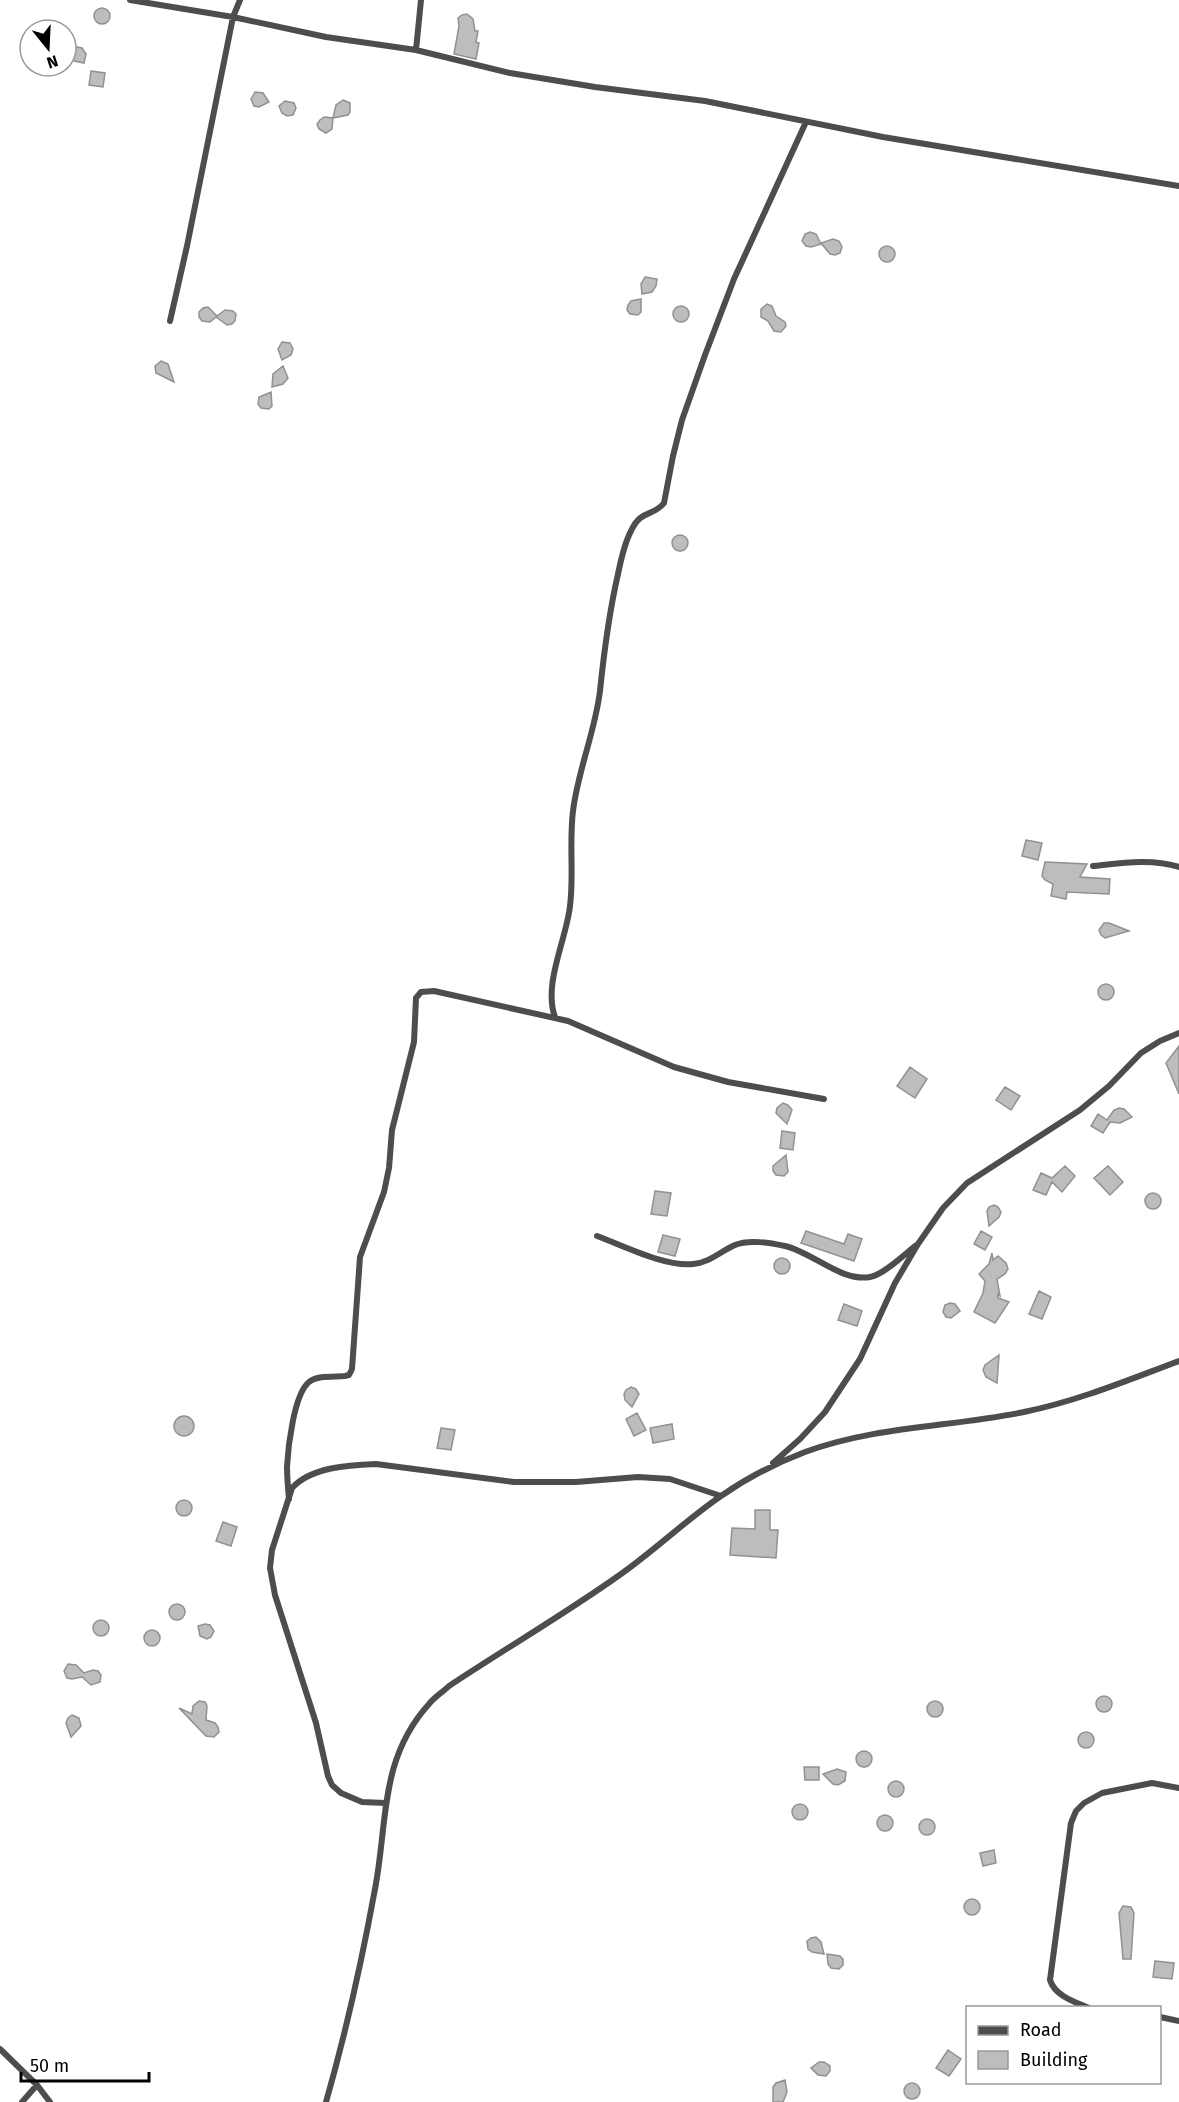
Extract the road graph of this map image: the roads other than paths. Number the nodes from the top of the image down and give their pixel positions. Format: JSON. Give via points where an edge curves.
{"nodes":[{"id":1,"x":130,"y":0,"type":"edge"},
{"id":2,"x":240,"y":0,"type":"edge"},
{"id":3,"x":421,"y":0,"type":"edge"},
{"id":4,"x":233,"y":17,"type":"junction"},
{"id":5,"x":416,"y":50,"type":"junction"},
{"id":6,"x":806,"y":122,"type":"junction"},
{"id":7,"x":1179,"y":186,"type":"edge"},
{"id":8,"x":170,"y":321,"type":"dead end"},
{"id":9,"x":1093,"y":866,"type":"dead end"},
{"id":10,"x":1179,"y":867,"type":"edge"},
{"id":11,"x":555,"y":1017,"type":"junction"},
{"id":12,"x":1179,"y":1033,"type":"edge"},
{"id":13,"x":824,"y":1099,"type":"dead end"},
{"id":14,"x":597,"y":1236,"type":"dead end"},
{"id":15,"x":918,"y":1244,"type":"junction"},
{"id":16,"x":1179,"y":1361,"type":"edge"},
{"id":17,"x":767,"y":1468,"type":"junction"},
{"id":18,"x":721,"y":1496,"type":"junction"},
{"id":19,"x":289,"y":1499,"type":"junction"},
{"id":20,"x":1179,"y":1788,"type":"edge"},
{"id":21,"x":386,"y":1803,"type":"junction"},
{"id":22,"x":1087,"y":2006,"type":"edge"},
{"id":23,"x":1161,"y":2017,"type":"edge"},
{"id":24,"x":1179,"y":2021,"type":"edge"},
{"id":25,"x":0,"y":2049,"type":"edge"},
{"id":26,"x":37,"y":2085,"type":"junction"},
{"id":27,"x":22,"y":2102,"type":"edge"},
{"id":28,"x":50,"y":2102,"type":"edge"},
{"id":29,"x":326,"y":2102,"type":"edge"}],
"edges":[{"from":1,"to":4,"type":"street"},
{"from":2,"to":4,"type":"street"},
{"from":3,"to":5,"type":"street"},
{"from":4,"to":5,"type":"street","via":[[326,37]]},
{"from":4,"to":8,"type":"street"},
{"from":5,"to":6,"type":"street","via":[[510,73],[705,101]]},
{"from":6,"to":7,"type":"street"},
{"from":6,"to":11,"type":"street","via":[[734,279],[705,356],[682,420],[664,503],[636,521],[624,551],[610,611],[596,718],[573,810],[571,904],[552,985]]},
{"from":9,"to":10,"type":"street","via":[[1163,862]]},
{"from":11,"to":13,"type":"street","via":[[674,1067],[728,1082]]},
{"from":11,"to":19,"type":"street","via":[[434,991],[424,990],[416,998],[414,1042],[392,1130],[384,1192],[360,1257],[352,1369],[349,1375],[317,1378],[301,1392],[287,1468]]},
{"from":12,"to":15,"type":"street","via":[[1141,1053],[1080,1110],[967,1183],[943,1208]]},
{"from":14,"to":15,"type":"street","via":[[672,1263],[704,1262],[749,1242],[788,1246],[853,1277],[878,1274]]},
{"from":15,"to":17,"type":"street","via":[[860,1359],[825,1412]]},
{"from":16,"to":17,"type":"street","via":[[1122,1384],[1025,1412],[878,1432],[806,1452]]},
{"from":17,"to":18,"type":"street"},
{"from":18,"to":19,"type":"street","via":[[670,1479],[514,1482],[376,1464],[304,1478],[292,1488]]},
{"from":18,"to":21,"type":"street","via":[[619,1576],[449,1686],[429,1704],[407,1736],[393,1767]]},
{"from":19,"to":21,"type":"street","via":[[270,1568],[328,1776],[340,1793],[362,1802]]},
{"from":20,"to":22,"type":"street","via":[[1152,1783],[1102,1792],[1084,1803],[1071,1823],[1050,1980],[1058,1992]]},
{"from":21,"to":29,"type":"street","via":[[376,1886]]},
{"from":23,"to":24,"type":"street"},
{"from":25,"to":26,"type":"street"},
{"from":26,"to":27,"type":"street"},
{"from":26,"to":28,"type":"street"}]}
